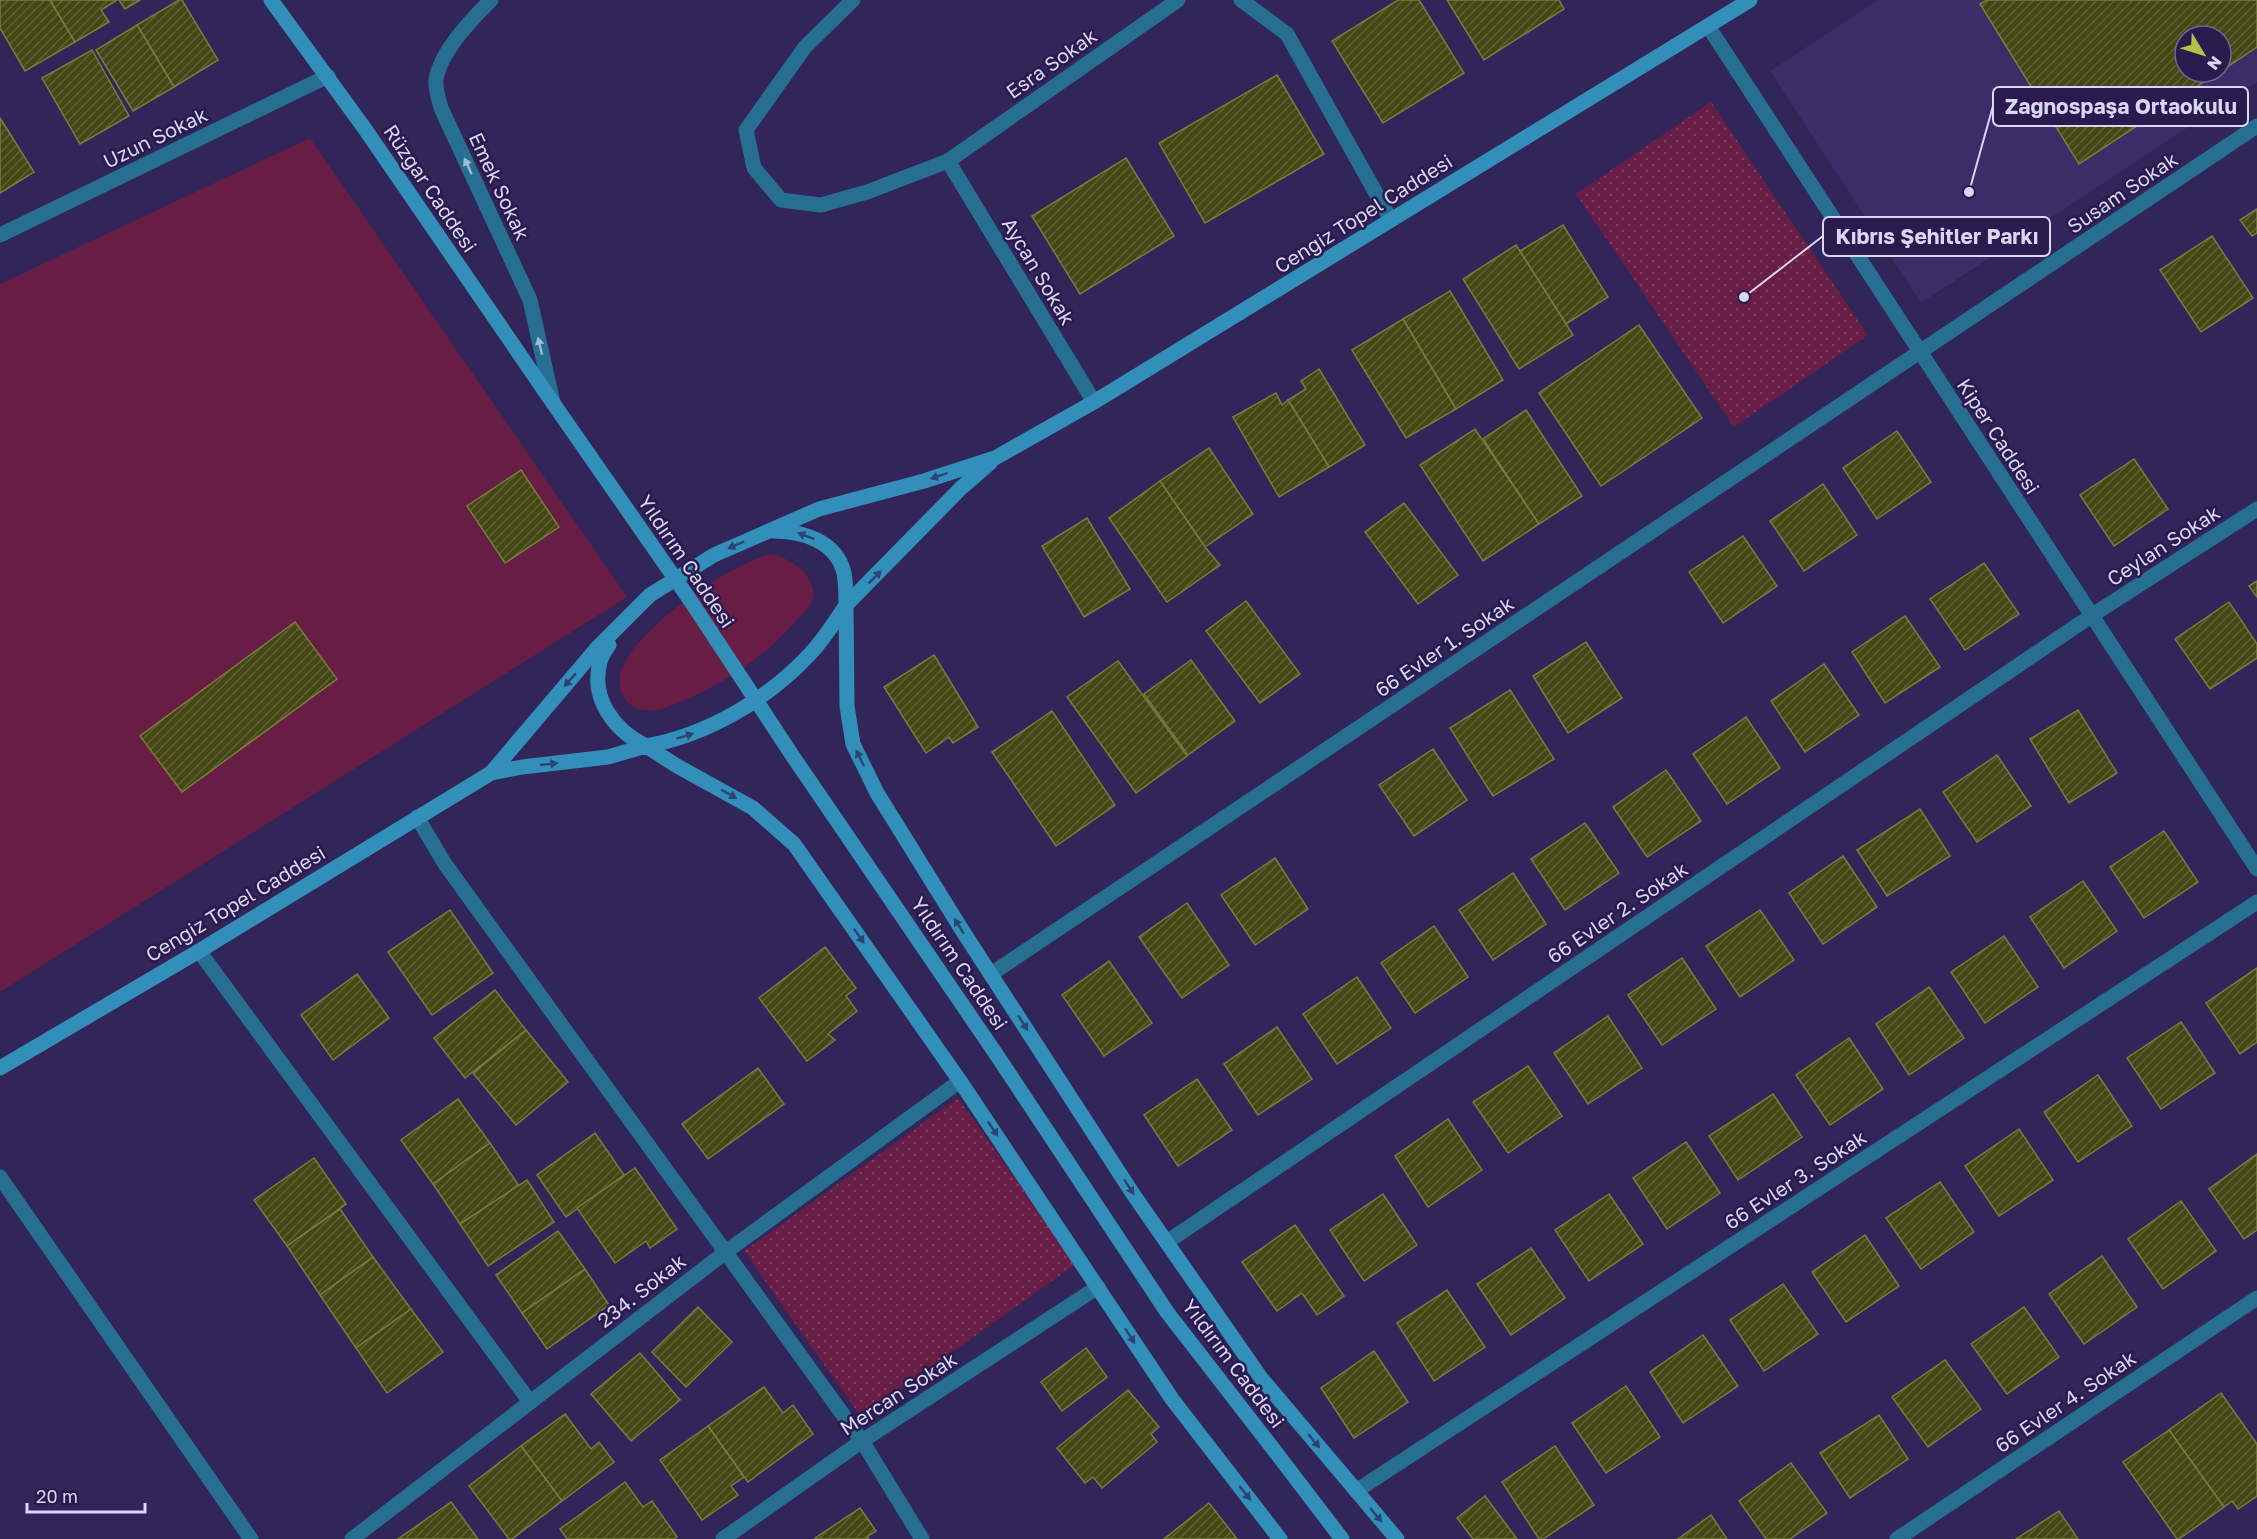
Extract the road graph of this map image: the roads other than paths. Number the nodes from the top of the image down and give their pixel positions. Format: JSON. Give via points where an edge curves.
{"nodes":[{"id":1,"x":271,"y":0,"type":"edge"},
{"id":2,"x":490,"y":0,"type":"edge"},
{"id":3,"x":853,"y":0,"type":"edge"},
{"id":4,"x":1178,"y":0,"type":"edge"},
{"id":5,"x":1241,"y":0,"type":"edge"},
{"id":6,"x":1750,"y":0,"type":"edge"},
{"id":7,"x":1708,"y":26,"type":"junction"},
{"id":8,"x":328,"y":76,"type":"junction"},
{"id":9,"x":2257,"y":126,"type":"edge"},
{"id":10,"x":948,"y":161,"type":"junction"},
{"id":11,"x":1391,"y":220,"type":"junction"},
{"id":12,"x":0,"y":235,"type":"edge"},
{"id":13,"x":1920,"y":353,"type":"junction"},
{"id":14,"x":1094,"y":402,"type":"junction"},
{"id":15,"x":553,"y":403,"type":"junction"},
{"id":16,"x":995,"y":458,"type":"junction"},
{"id":17,"x":2257,"y":509,"type":"edge"},
{"id":18,"x":768,"y":531,"type":"junction"},
{"id":19,"x":846,"y":605,"type":"junction"},
{"id":20,"x":2091,"y":616,"type":"junction"},
{"id":21,"x":619,"y":627,"type":"junction"},
{"id":22,"x":646,"y":746,"type":"junction"},
{"id":23,"x":491,"y":773,"type":"junction"},
{"id":24,"x":417,"y":817,"type":"junction"},
{"id":25,"x":2257,"y":869,"type":"edge"},
{"id":26,"x":2257,"y":902,"type":"edge"},
{"id":27,"x":199,"y":951,"type":"junction"},
{"id":28,"x":991,"y":974,"type":"junction"},
{"id":29,"x":0,"y":1068,"type":"edge"},
{"id":30,"x":960,"y":1081,"type":"junction"},
{"id":31,"x":0,"y":1177,"type":"edge"},
{"id":32,"x":1167,"y":1242,"type":"junction"},
{"id":33,"x":727,"y":1251,"type":"junction"},
{"id":34,"x":1098,"y":1287,"type":"junction"},
{"id":35,"x":2257,"y":1298,"type":"edge"},
{"id":36,"x":530,"y":1402,"type":"junction"},
{"id":37,"x":862,"y":1441,"type":"junction"},
{"id":38,"x":1356,"y":1491,"type":"junction"},
{"id":39,"x":251,"y":1539,"type":"edge"},
{"id":40,"x":352,"y":1539,"type":"edge"},
{"id":41,"x":723,"y":1539,"type":"edge"},
{"id":42,"x":922,"y":1539,"type":"edge"},
{"id":43,"x":1280,"y":1539,"type":"edge"},
{"id":44,"x":1342,"y":1539,"type":"edge"},
{"id":45,"x":1397,"y":1539,"type":"edge"},
{"id":46,"x":1897,"y":1539,"type":"edge"}],
"edges":[{"from":1,"to":8,"type":"main road","name":"Rüzgar Caddesi"},
{"from":15,"to":2,"type":"street","name":"Emek Sokak","one_way":true,"via":[[530,300],[441,108],[436,81],[448,50]]},
{"from":3,"to":10,"type":"street","name":"Esra Sokak","via":[[805,47],[746,129],[754,168],[781,200],[821,205]]},
{"from":4,"to":10,"type":"street","name":"Esra Sokak"},
{"from":5,"to":11,"type":"street","via":[[1287,34]]},
{"from":6,"to":7,"type":"main road","name":"Cengiz Topel Caddesi"},
{"from":7,"to":11,"type":"main road","name":"Cengiz Topel Caddesi"},
{"from":7,"to":13,"type":"street","name":"Kiper Caddesi"},
{"from":8,"to":12,"type":"street","name":"Uzun Sokak"},
{"from":8,"to":15,"type":"main road","name":"Rüzgar Caddesi"},
{"from":9,"to":13,"type":"street","name":"Susam Sokak"},
{"from":10,"to":14,"type":"street","name":"Aycan Sokak"},
{"from":11,"to":14,"type":"main road","name":"Cengiz Topel Caddesi"},
{"from":13,"to":20,"type":"street","name":"Kiper Caddesi"},
{"from":13,"to":28,"type":"street","name":"66 Evler 1. Sokak"},
{"from":14,"to":16,"type":"main road","name":"Cengiz Topel Caddesi"},
{"from":15,"to":44,"type":"main road","name":"Yıldırım Caddesi","bridge":true,"via":[[690,600],[1167,1312]]},
{"from":16,"to":18,"type":"main road","one_way":true,"via":[[819,509]]},
{"from":19,"to":16,"type":"main road","one_way":true},
{"from":17,"to":20,"type":"street","name":"Ceylan Sokak"},
{"from":19,"to":18,"type":"main road","one_way":true,"via":[[844,572],[837,557],[809,535]]},
{"from":18,"to":21,"type":"main road","one_way":true,"via":[[714,555],[650,595]]},
{"from":22,"to":19,"type":"main road","one_way":true,"via":[[695,733],[775,687],[811,653]]},
{"from":28,"to":19,"type":"main road","one_way":true,"via":[[877,793],[853,744],[847,706]]},
{"from":20,"to":25,"type":"street","name":"Kiper Caddesi"},
{"from":20,"to":32,"type":"street","name":"66 Evler 2. Sokak"},
{"from":21,"to":22,"type":"main road","via":[[600,661],[598,684],[603,706],[615,722]]},
{"from":21,"to":23,"type":"main road","one_way":true},
{"from":23,"to":22,"type":"main road","one_way":true,"via":[[608,757]]},
{"from":22,"to":30,"type":"main road","one_way":true,"via":[[753,808],[794,844]]},
{"from":23,"to":24,"type":"main road","name":"Cengiz Topel Caddesi"},
{"from":24,"to":27,"type":"main road","name":"Cengiz Topel Caddesi"},
{"from":24,"to":33,"type":"street","via":[[445,864]]},
{"from":26,"to":38,"type":"street","name":"66 Evler 3. Sokak"},
{"from":27,"to":29,"type":"main road","name":"Cengiz Topel Caddesi"},
{"from":27,"to":36,"type":"street"},
{"from":28,"to":32,"type":"main road","one_way":true},
{"from":30,"to":33,"type":"street","name":"234. Sokak"},
{"from":30,"to":34,"type":"main road","one_way":true},
{"from":31,"to":39,"type":"street"},
{"from":32,"to":38,"type":"main road","one_way":true,"via":[[1261,1378]]},
{"from":33,"to":36,"type":"street","name":"234. Sokak"},
{"from":33,"to":37,"type":"street"},
{"from":34,"to":37,"type":"street","name":"Mercan Sokak"},
{"from":34,"to":43,"type":"main road","one_way":true,"via":[[1172,1399]]},
{"from":35,"to":46,"type":"street","name":"66 Evler 4. Sokak"},
{"from":36,"to":40,"type":"street","name":"234. Sokak"},
{"from":37,"to":41,"type":"street","name":"Mercan Sokak"},
{"from":37,"to":42,"type":"street"},
{"from":38,"to":45,"type":"main road","one_way":true}]}
